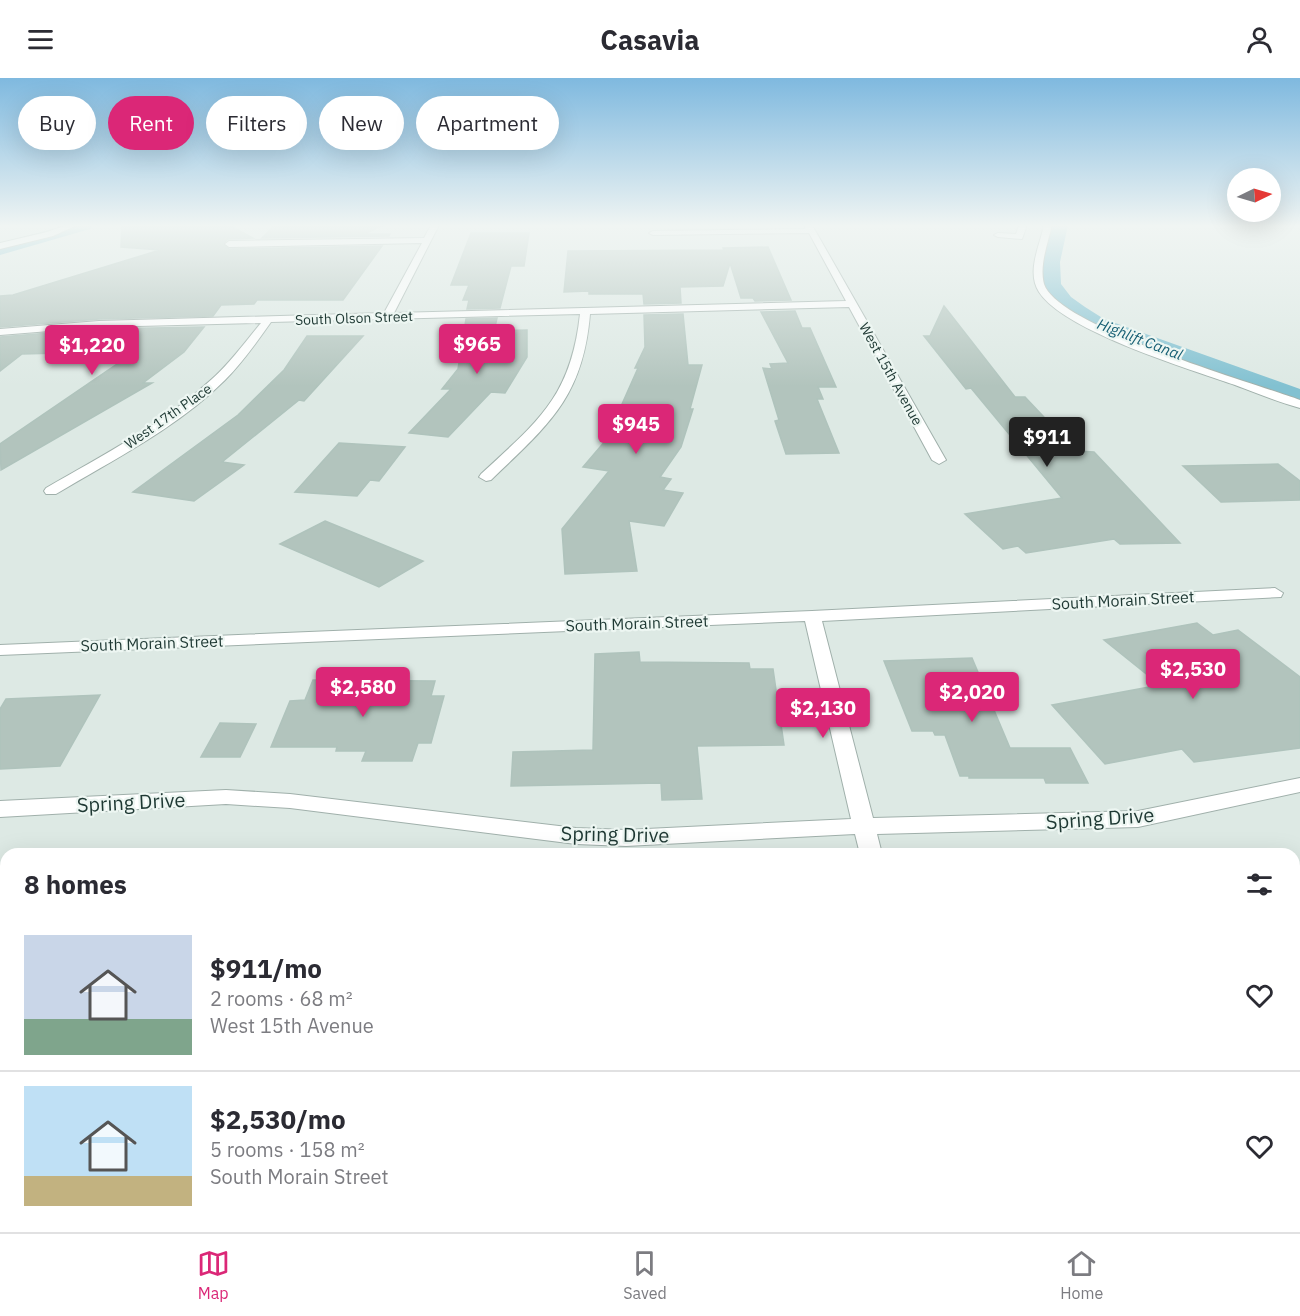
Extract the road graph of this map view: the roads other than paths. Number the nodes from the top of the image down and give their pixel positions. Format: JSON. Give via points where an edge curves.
{"nodes":[{"id":1,"x":407,"y":279,"type":"edge"},
{"id":2,"x":839,"y":279,"type":"edge"},
{"id":3,"x":1039,"y":279,"type":"edge"},
{"id":4,"x":853,"y":304,"type":"junction"},
{"id":5,"x":585,"y":311,"type":"junction"},
{"id":6,"x":387,"y":316,"type":"junction"},
{"id":7,"x":268,"y":320,"type":"junction"},
{"id":8,"x":0,"y":332,"type":"edge"},
{"id":9,"x":1300,"y":404,"type":"edge"},
{"id":10,"x":939,"y":460,"type":"dead end"},
{"id":11,"x":486,"y":477,"type":"dead end"},
{"id":12,"x":51,"y":492,"type":"dead end"},
{"id":13,"x":1275,"y":593,"type":"dead end"},
{"id":14,"x":812,"y":615,"type":"junction"},
{"id":15,"x":0,"y":650,"type":"edge"},
{"id":16,"x":1300,"y":784,"type":"edge"},
{"id":17,"x":0,"y":809,"type":"edge"},
{"id":18,"x":864,"y":826,"type":"junction"},
{"id":19,"x":870,"y":848,"type":"edge"}],
"edges":[{"from":1,"to":6,"type":"street"},
{"from":2,"to":4,"type":"street","name":"West 15th Avenue"},
{"from":3,"to":9,"type":"street","via":[[1044,293],[1078,319],[1126,342]]},
{"from":4,"to":5,"type":"street","name":"South Olson Street"},
{"from":4,"to":10,"type":"street","name":"West 15th Avenue"},
{"from":5,"to":6,"type":"street","name":"South Olson Street"},
{"from":5,"to":11,"type":"street","via":[[583,348],[564,395]]},
{"from":6,"to":7,"type":"street","name":"South Olson Street"},
{"from":7,"to":8,"type":"street","name":"South Olson Street","via":[[99,324]]},
{"from":7,"to":12,"type":"street","name":"West 17th Place","via":[[237,361],[198,396]]},
{"from":13,"to":14,"type":"street","name":"South Morain Street"},
{"from":14,"to":15,"type":"street","name":"South Morain Street"},
{"from":14,"to":18,"type":"street"},
{"from":16,"to":18,"type":"street","name":"Spring Drive","via":[[1138,819]]},
{"from":17,"to":18,"type":"street","name":"Spring Drive","via":[[226,797],[290,801],[576,836],[626,838]]},
{"from":18,"to":19,"type":"street"}]}
